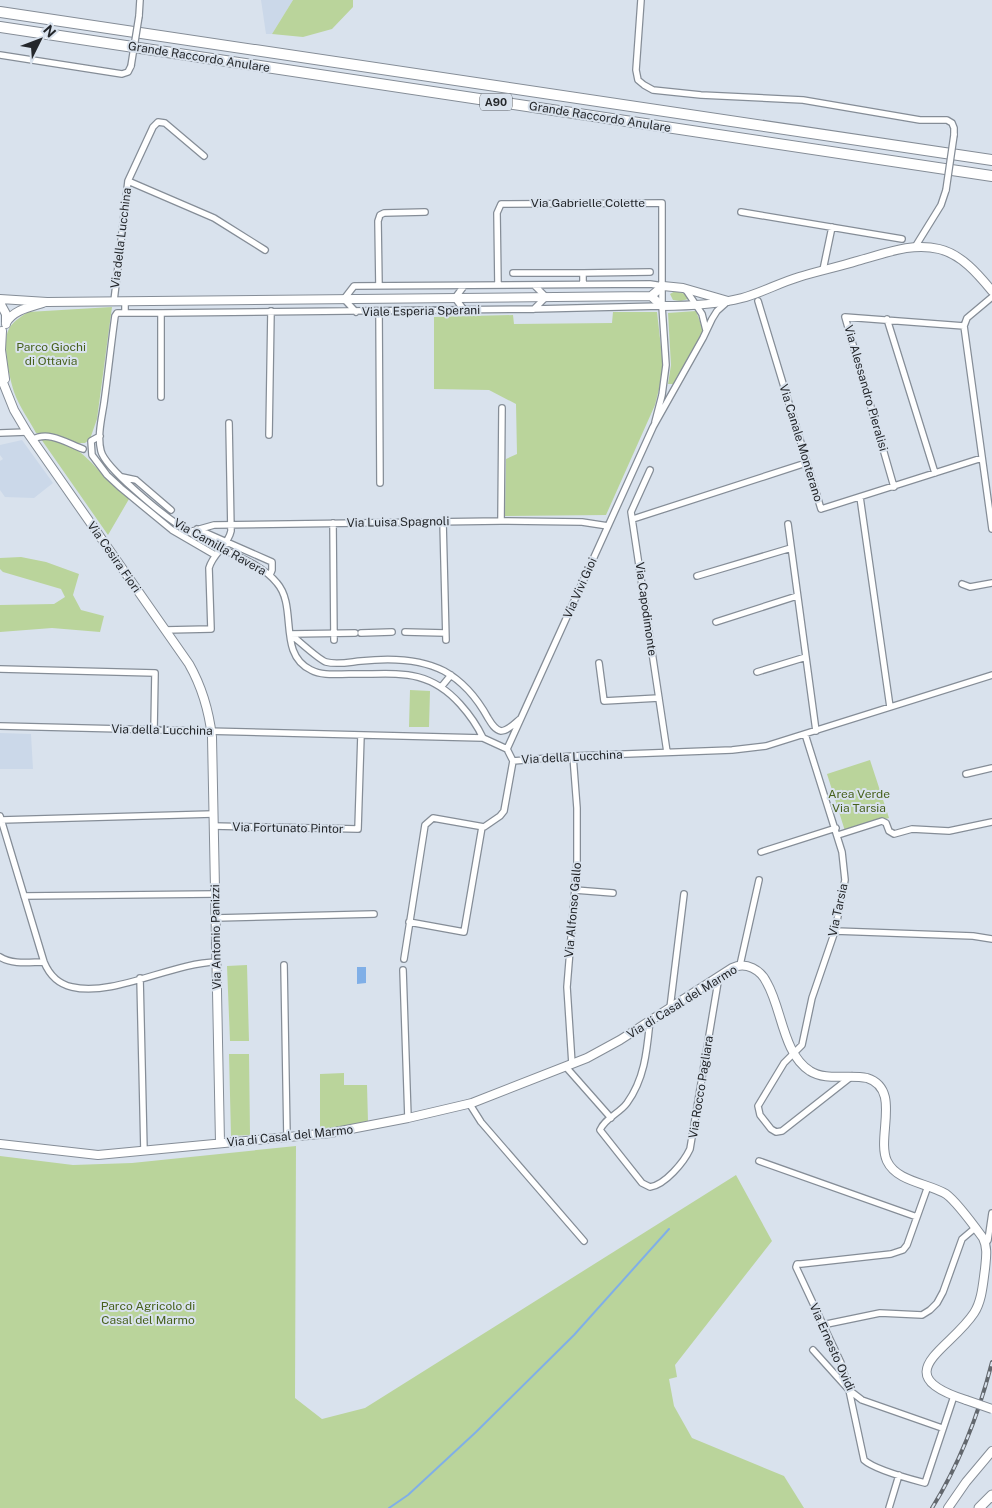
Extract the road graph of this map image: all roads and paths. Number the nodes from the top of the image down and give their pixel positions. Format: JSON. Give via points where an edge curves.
{"nodes":[{"id":1,"x":140,"y":0,"type":"edge"},
{"id":2,"x":641,"y":0,"type":"edge"},
{"id":3,"x":0,"y":12,"type":"edge"},
{"id":4,"x":1,"y":28,"type":"edge"},
{"id":5,"x":0,"y":55,"type":"edge"},
{"id":6,"x":204,"y":156,"type":"dead end"},
{"id":7,"x":992,"y":160,"type":"edge"},
{"id":8,"x":992,"y":176,"type":"edge"},
{"id":9,"x":128,"y":181,"type":"junction"},
{"id":10,"x":425,"y":212,"type":"dead end"},
{"id":11,"x":741,"y":212,"type":"dead end"},
{"id":12,"x":832,"y":227,"type":"junction"},
{"id":13,"x":902,"y":239,"type":"dead end"},
{"id":14,"x":915,"y":247,"type":"junction"},
{"id":15,"x":265,"y":250,"type":"dead end"},
{"id":16,"x":823,"y":270,"type":"junction"},
{"id":17,"x":650,"y":272,"type":"dead end"},
{"id":18,"x":513,"y":273,"type":"dead end"},
{"id":19,"x":575,"y":273,"type":"junction"},
{"id":20,"x":584,"y":273,"type":"junction"},
{"id":21,"x":592,"y":273,"type":"junction"},
{"id":22,"x":583,"y":284,"type":"junction"},
{"id":23,"x":592,"y":284,"type":"junction"},
{"id":24,"x":498,"y":285,"type":"junction"},
{"id":25,"x":574,"y":285,"type":"junction"},
{"id":26,"x":379,"y":286,"type":"junction"},
{"id":27,"x":464,"y":286,"type":"junction"},
{"id":28,"x":535,"y":286,"type":"junction"},
{"id":29,"x":663,"y":286,"type":"junction"},
{"id":30,"x":686,"y":289,"type":"junction"},
{"id":31,"x":992,"y":291,"type":"edge"},
{"id":32,"x":607,"y":296,"type":"junction"},
{"id":33,"x":651,"y":296,"type":"junction"},
{"id":34,"x":546,"y":297,"type":"junction"},
{"id":35,"x":992,"y":297,"type":"edge"},
{"id":36,"x":455,"y":298,"type":"junction"},
{"id":37,"x":0,"y":299,"type":"edge"},
{"id":38,"x":301,"y":299,"type":"junction"},
{"id":39,"x":344,"y":299,"type":"junction"},
{"id":40,"x":225,"y":300,"type":"junction"},
{"id":41,"x":114,"y":301,"type":"junction"},
{"id":42,"x":125,"y":301,"type":"junction"},
{"id":43,"x":728,"y":301,"type":"junction"},
{"id":44,"x":758,"y":301,"type":"dead end"},
{"id":45,"x":47,"y":302,"type":"junction"},
{"id":46,"x":0,"y":303,"type":"edge"},
{"id":47,"x":662,"y":306,"type":"junction"},
{"id":48,"x":698,"y":306,"type":"junction"},
{"id":49,"x":619,"y":308,"type":"junction"},
{"id":50,"x":534,"y":309,"type":"junction"},
{"id":51,"x":464,"y":310,"type":"junction"},
{"id":52,"x":271,"y":311,"type":"junction"},
{"id":53,"x":288,"y":311,"type":"junction"},
{"id":54,"x":379,"y":311,"type":"junction"},
{"id":55,"x":237,"y":312,"type":"junction"},
{"id":56,"x":356,"y":312,"type":"junction"},
{"id":57,"x":125,"y":313,"type":"junction"},
{"id":58,"x":161,"y":313,"type":"junction"},
{"id":59,"x":887,"y":319,"type":"junction"},
{"id":60,"x":964,"y":326,"type":"junction"},
{"id":61,"x":3,"y":329,"type":"edge"},
{"id":62,"x":706,"y":330,"type":"junction"},
{"id":63,"x":0,"y":375,"type":"edge"},
{"id":64,"x":6,"y":388,"type":"junction"},
{"id":65,"x":161,"y":397,"type":"dead end"},
{"id":66,"x":502,"y":408,"type":"dead end"},
{"id":67,"x":229,"y":423,"type":"dead end"},
{"id":68,"x":654,"y":427,"type":"junction"},
{"id":69,"x":27,"y":432,"type":"junction"},
{"id":70,"x":0,"y":433,"type":"edge"},
{"id":71,"x":100,"y":436,"type":"junction"},
{"id":72,"x":270,"y":436,"type":"dead end"},
{"id":73,"x":32,"y":440,"type":"junction"},
{"id":74,"x":91,"y":441,"type":"junction"},
{"id":75,"x":83,"y":449,"type":"junction"},
{"id":76,"x":92,"y":455,"type":"junction"},
{"id":77,"x":982,"y":458,"type":"junction"},
{"id":78,"x":806,"y":463,"type":"junction"},
{"id":79,"x":650,"y":470,"type":"dead end"},
{"id":80,"x":935,"y":474,"type":"junction"},
{"id":81,"x":122,"y":477,"type":"junction"},
{"id":82,"x":380,"y":483,"type":"dead end"},
{"id":83,"x":894,"y":487,"type":"junction"},
{"id":84,"x":860,"y":497,"type":"junction"},
{"id":85,"x":171,"y":510,"type":"dead end"},
{"id":86,"x":633,"y":519,"type":"junction"},
{"id":87,"x":501,"y":521,"type":"junction"},
{"id":88,"x":443,"y":522,"type":"junction"},
{"id":89,"x":333,"y":523,"type":"junction"},
{"id":90,"x":231,"y":524,"type":"junction"},
{"id":91,"x":788,"y":524,"type":"dead end"},
{"id":92,"x":608,"y":526,"type":"junction"},
{"id":93,"x":197,"y":529,"type":"junction"},
{"id":94,"x":992,"y":530,"type":"edge"},
{"id":95,"x":189,"y":532,"type":"junction"},
{"id":96,"x":227,"y":542,"type":"junction"},
{"id":97,"x":791,"y":548,"type":"junction"},
{"id":98,"x":221,"y":549,"type":"junction"},
{"id":99,"x":216,"y":556,"type":"junction"},
{"id":100,"x":270,"y":575,"type":"junction"},
{"id":101,"x":697,"y":576,"type":"dead end"},
{"id":102,"x":992,"y":583,"type":"edge"},
{"id":103,"x":962,"y":584,"type":"dead end"},
{"id":104,"x":797,"y":596,"type":"junction"},
{"id":105,"x":716,"y":622,"type":"dead end"},
{"id":106,"x":165,"y":630,"type":"junction"},
{"id":107,"x":392,"y":632,"type":"dead end"},
{"id":108,"x":405,"y":632,"type":"dead end"},
{"id":109,"x":445,"y":632,"type":"junction"},
{"id":110,"x":290,"y":634,"type":"junction"},
{"id":111,"x":334,"y":636,"type":"junction"},
{"id":112,"x":446,"y":640,"type":"dead end"},
{"id":113,"x":806,"y":657,"type":"junction"},
{"id":114,"x":599,"y":663,"type":"dead end"},
{"id":115,"x":0,"y":669,"type":"edge"},
{"id":116,"x":757,"y":672,"type":"dead end"},
{"id":117,"x":451,"y":675,"type":"junction"},
{"id":118,"x":992,"y":675,"type":"edge"},
{"id":119,"x":442,"y":686,"type":"junction"},
{"id":120,"x":659,"y":698,"type":"junction"},
{"id":121,"x":890,"y":707,"type":"junction"},
{"id":122,"x":522,"y":717,"type":"junction"},
{"id":123,"x":0,"y":726,"type":"edge"},
{"id":124,"x":154,"y":730,"type":"junction"},
{"id":125,"x":212,"y":731,"type":"junction"},
{"id":126,"x":816,"y":731,"type":"junction"},
{"id":127,"x":805,"y":734,"type":"junction"},
{"id":128,"x":361,"y":735,"type":"junction"},
{"id":129,"x":483,"y":738,"type":"junction"},
{"id":130,"x":507,"y":750,"type":"junction"},
{"id":131,"x":666,"y":752,"type":"junction"},
{"id":132,"x":573,"y":756,"type":"junction"},
{"id":133,"x":513,"y":761,"type":"junction"},
{"id":134,"x":992,"y":768,"type":"edge"},
{"id":135,"x":966,"y":774,"type":"dead end"},
{"id":136,"x":213,"y":814,"type":"junction"},
{"id":137,"x":1,"y":818,"type":"edge"},
{"id":138,"x":992,"y":822,"type":"edge"},
{"id":139,"x":213,"y":826,"type":"junction"},
{"id":140,"x":482,"y":827,"type":"junction"},
{"id":141,"x":836,"y":828,"type":"junction"},
{"id":142,"x":838,"y":835,"type":"junction"},
{"id":143,"x":761,"y":852,"type":"dead end"},
{"id":144,"x":759,"y":880,"type":"dead end"},
{"id":145,"x":575,"y":890,"type":"junction"},
{"id":146,"x":613,"y":893,"type":"dead end"},
{"id":147,"x":214,"y":894,"type":"junction"},
{"id":148,"x":684,"y":894,"type":"dead end"},
{"id":149,"x":24,"y":896,"type":"junction"},
{"id":150,"x":374,"y":914,"type":"dead end"},
{"id":151,"x":215,"y":918,"type":"junction"},
{"id":152,"x":409,"y":922,"type":"junction"},
{"id":153,"x":835,"y":931,"type":"junction"},
{"id":154,"x":992,"y":939,"type":"edge"},
{"id":155,"x":0,"y":957,"type":"edge"},
{"id":156,"x":404,"y":959,"type":"dead end"},
{"id":157,"x":44,"y":962,"type":"junction"},
{"id":158,"x":216,"y":962,"type":"junction"},
{"id":159,"x":284,"y":965,"type":"dead end"},
{"id":160,"x":740,"y":965,"type":"junction"},
{"id":161,"x":403,"y":970,"type":"dead end"},
{"id":162,"x":719,"y":976,"type":"junction"},
{"id":163,"x":140,"y":978,"type":"junction"},
{"id":164,"x":670,"y":1008,"type":"junction"},
{"id":165,"x":650,"y":1020,"type":"junction"},
{"id":166,"x":794,"y":1053,"type":"junction"},
{"id":167,"x":569,"y":1066,"type":"junction"},
{"id":168,"x":852,"y":1076,"type":"junction"},
{"id":169,"x":469,"y":1103,"type":"junction"},
{"id":170,"x":408,"y":1118,"type":"junction"},
{"id":171,"x":611,"y":1118,"type":"junction"},
{"id":172,"x":287,"y":1137,"type":"junction"},
{"id":173,"x":220,"y":1143,"type":"junction"},
{"id":174,"x":0,"y":1144,"type":"edge"},
{"id":175,"x":144,"y":1151,"type":"junction"},
{"id":176,"x":758,"y":1161,"type":"dead end"},
{"id":177,"x":928,"y":1186,"type":"junction"},
{"id":178,"x":992,"y":1213,"type":"edge"},
{"id":179,"x":918,"y":1217,"type":"junction"},
{"id":180,"x":975,"y":1228,"type":"junction"},
{"id":181,"x":584,"y":1241,"type":"dead end"},
{"id":182,"x":985,"y":1244,"type":"junction"},
{"id":183,"x":822,"y":1325,"type":"junction"},
{"id":184,"x":813,"y":1350,"type":"dead end"},
{"id":185,"x":849,"y":1390,"type":"junction"},
{"id":186,"x":954,"y":1396,"type":"junction"},
{"id":187,"x":992,"y":1408,"type":"edge"},
{"id":188,"x":942,"y":1428,"type":"junction"},
{"id":189,"x":992,"y":1451,"type":"edge"},
{"id":190,"x":899,"y":1476,"type":"junction"},
{"id":191,"x":992,"y":1495,"type":"edge"},
{"id":192,"x":985,"y":1504,"type":"edge"},
{"id":193,"x":889,"y":1508,"type":"edge"},
{"id":194,"x":948,"y":1508,"type":"edge"}],
"edges":[{"from":1,"to":5,"type":"street","bridge":true,"via":[[128,72],[122,74]]},
{"from":2,"to":14,"type":"street","bridge":true,"via":[[636,70],[638,80],[653,90],[803,100],[952,123],[954,135],[946,190],[941,205]]},
{"from":3,"to":7,"type":"highway","name":"Grande Raccordo Anulare","number":"A90"},
{"from":4,"to":8,"type":"highway","name":"Grande Raccordo Anulare","number":"A90"},
{"from":6,"to":9,"type":"street","name":"Via della Lucchina","via":[[165,123],[158,122]]},
{"from":9,"to":15,"type":"street","via":[[214,218]]},
{"from":9,"to":41,"type":"street","name":"Via della Lucchina"},
{"from":10,"to":26,"type":"street","via":[[386,212],[379,216]]},
{"from":11,"to":12,"type":"street"},
{"from":12,"to":13,"type":"street"},
{"from":12,"to":16,"type":"street"},
{"from":14,"to":16,"type":"street","name":"Viale Esperia Sperani"},
{"from":14,"to":31,"type":"street","name":"Viale Esperia Sperani","via":[[934,248],[951,254],[977,274]]},
{"from":16,"to":43,"type":"street","name":"Viale Esperia Sperani"},
{"from":17,"to":21,"type":"street"},
{"from":18,"to":19,"type":"street"},
{"from":19,"to":20,"type":"street"},
{"from":19,"to":25,"type":"street"},
{"from":20,"to":21,"type":"street"},
{"from":20,"to":22,"type":"street"},
{"from":21,"to":23,"type":"street"},
{"from":22,"to":23,"type":"street","name":"Viale Esperia Sperani"},
{"from":22,"to":25,"type":"street","name":"Viale Esperia Sperani"},
{"from":23,"to":29,"type":"street","name":"Viale Esperia Sperani"},
{"from":24,"to":27,"type":"street","name":"Viale Esperia Sperani"},
{"from":24,"to":28,"type":"street","name":"Viale Esperia Sperani"},
{"from":24,"to":29,"type":"street","name":"Via Gabrielle Colette","via":[[499,206],[662,203]]},
{"from":25,"to":28,"type":"street","name":"Viale Esperia Sperani"},
{"from":26,"to":27,"type":"street","name":"Viale Esperia Sperani"},
{"from":26,"to":39,"type":"street","name":"Viale Esperia Sperani","via":[[354,286]]},
{"from":27,"to":36,"type":"street"},
{"from":28,"to":34,"type":"street"},
{"from":29,"to":30,"type":"street","name":"Viale Esperia Sperani"},
{"from":29,"to":33,"type":"street"},
{"from":29,"to":47,"type":"street","name":"Via Vivi Gioi"},
{"from":30,"to":43,"type":"street","name":"Viale Esperia Sperani"},
{"from":30,"to":48,"type":"street"},
{"from":32,"to":33,"type":"street","name":"Viale Esperia Sperani"},
{"from":32,"to":34,"type":"street","name":"Viale Esperia Sperani"},
{"from":32,"to":49,"type":"street"},
{"from":33,"to":47,"type":"street"},
{"from":34,"to":36,"type":"street","name":"Viale Esperia Sperani"},
{"from":34,"to":50,"type":"street"},
{"from":35,"to":60,"type":"street","via":[[967,318]]},
{"from":36,"to":39,"type":"street","name":"Viale Esperia Sperani"},
{"from":36,"to":51,"type":"street"},
{"from":37,"to":45,"type":"street","name":"Viale Esperia Sperani"},
{"from":38,"to":39,"type":"street","name":"Viale Esperia Sperani"},
{"from":38,"to":40,"type":"street","name":"Viale Esperia Sperani"},
{"from":38,"to":53,"type":"street"},
{"from":39,"to":56,"type":"street"},
{"from":40,"to":42,"type":"street","name":"Viale Esperia Sperani"},
{"from":40,"to":55,"type":"street"},
{"from":41,"to":42,"type":"street","name":"Viale Esperia Sperani"},
{"from":41,"to":45,"type":"street","name":"Viale Esperia Sperani"},
{"from":42,"to":57,"type":"street"},
{"from":43,"to":48,"type":"street","name":"Viale Esperia Sperani"},
{"from":43,"to":62,"type":"street","name":"Via Vivi Gioi","via":[[717,311]]},
{"from":44,"to":78,"type":"street","name":"Via Canale Monterano"},
{"from":45,"to":61,"type":"street","name":"Viale Esperia Sperani","via":[[19,311],[8,319]]},
{"from":46,"to":61,"type":"street","name":"Via Cesira Fiori","via":[[5,311]]},
{"from":47,"to":48,"type":"street","name":"Viale Esperia Sperani"},
{"from":47,"to":49,"type":"street","name":"Viale Esperia Sperani"},
{"from":47,"to":68,"type":"street","name":"Via Vivi Gioi","via":[[665,376]]},
{"from":48,"to":62,"type":"street"},
{"from":49,"to":50,"type":"street","name":"Viale Esperia Sperani"},
{"from":50,"to":51,"type":"street","name":"Viale Esperia Sperani"},
{"from":51,"to":54,"type":"street","name":"Viale Esperia Sperani"},
{"from":52,"to":53,"type":"street","name":"Viale Esperia Sperani"},
{"from":52,"to":55,"type":"street","name":"Viale Esperia Sperani"},
{"from":52,"to":72,"type":"street"},
{"from":53,"to":56,"type":"street","name":"Viale Esperia Sperani"},
{"from":54,"to":56,"type":"street","name":"Viale Esperia Sperani"},
{"from":54,"to":82,"type":"street"},
{"from":55,"to":58,"type":"street","name":"Viale Esperia Sperani"},
{"from":57,"to":58,"type":"street","name":"Viale Esperia Sperani"},
{"from":57,"to":71,"type":"street","name":"Via Camilla Ravera","via":[[115,316]]},
{"from":58,"to":65,"type":"street"},
{"from":59,"to":60,"type":"street","name":"Via Alessandro Pieralisi"},
{"from":59,"to":80,"type":"street"},
{"from":59,"to":83,"type":"street","name":"Via Alessandro Pieralisi","via":[[845,317]]},
{"from":60,"to":77,"type":"street"},
{"from":61,"to":64,"type":"street","name":"Via Cesira Fiori","via":[[1,350]]},
{"from":62,"to":68,"type":"street","name":"Via Vivi Gioi"},
{"from":63,"to":64,"type":"street","name":"Via Cesira Fiori"},
{"from":64,"to":69,"type":"street","name":"Via Cesira Fiori"},
{"from":66,"to":87,"type":"street"},
{"from":67,"to":90,"type":"street"},
{"from":68,"to":92,"type":"street","name":"Via Vivi Gioi"},
{"from":69,"to":70,"type":"street"},
{"from":69,"to":73,"type":"street","name":"Via Cesira Fiori"},
{"from":71,"to":74,"type":"street"},
{"from":71,"to":81,"type":"street","name":"Via Camilla Ravera","via":[[102,455]]},
{"from":73,"to":75,"type":"street","via":[[38,436],[49,436]]},
{"from":73,"to":106,"type":"street","name":"Via Cesira Fiori"},
{"from":74,"to":75,"type":"street"},
{"from":74,"to":76,"type":"street"},
{"from":75,"to":76,"type":"street"},
{"from":76,"to":99,"type":"street","via":[[107,475],[151,515]]},
{"from":77,"to":80,"type":"street","name":"Via Canale Monterano"},
{"from":77,"to":94,"type":"street"},
{"from":78,"to":84,"type":"street","name":"Via Canale Monterano","via":[[821,509]]},
{"from":78,"to":86,"type":"street"},
{"from":79,"to":86,"type":"street","name":"Via Capodimonte","via":[[631,512]]},
{"from":80,"to":83,"type":"street","name":"Via Canale Monterano"},
{"from":81,"to":85,"type":"street","via":[[136,480]]},
{"from":81,"to":95,"type":"street","name":"Via Camilla Ravera"},
{"from":83,"to":84,"type":"street","name":"Via Canale Monterano"},
{"from":84,"to":121,"type":"street"},
{"from":86,"to":120,"type":"street","name":"Via Capodimonte"},
{"from":87,"to":88,"type":"street","name":"Via Luisa Spagnoli"},
{"from":87,"to":92,"type":"street","name":"Via Luisa Spagnoli","via":[[582,522]]},
{"from":88,"to":89,"type":"street","name":"Via Luisa Spagnoli"},
{"from":88,"to":109,"type":"street"},
{"from":89,"to":90,"type":"street","name":"Via Luisa Spagnoli"},
{"from":89,"to":111,"type":"street"},
{"from":90,"to":93,"type":"street","name":"Via Luisa Spagnoli"},
{"from":90,"to":96,"type":"street"},
{"from":91,"to":97,"type":"street"},
{"from":92,"to":122,"type":"street","name":"Via Vivi Gioi"},
{"from":93,"to":95,"type":"street","name":"Via Luisa Spagnoli"},
{"from":93,"to":96,"type":"street"},
{"from":95,"to":98,"type":"street","name":"Via Camilla Ravera"},
{"from":96,"to":98,"type":"street"},
{"from":96,"to":100,"type":"street","via":[[272,562]]},
{"from":97,"to":101,"type":"street"},
{"from":97,"to":104,"type":"street"},
{"from":98,"to":99,"type":"street"},
{"from":98,"to":100,"type":"street","name":"Via Camilla Ravera"},
{"from":99,"to":106,"type":"street","via":[[208,570],[211,629]]},
{"from":100,"to":110,"type":"street","name":"Via Camilla Ravera","via":[[284,593]]},
{"from":102,"to":103,"type":"street","via":[[970,587]]},
{"from":104,"to":105,"type":"street"},
{"from":104,"to":113,"type":"street"},
{"from":106,"to":125,"type":"street","name":"Via Cesira Fiori","via":[[198,679]]},
{"from":107,"to":111,"type":"street"},
{"from":108,"to":109,"type":"street"},
{"from":109,"to":112,"type":"street"},
{"from":110,"to":111,"type":"street"},
{"from":110,"to":117,"type":"street","via":[[325,661],[400,660],[434,667]]},
{"from":110,"to":119,"type":"street","name":"Via Camilla Ravera","via":[[299,661],[316,673],[403,674],[423,677]]},
{"from":113,"to":116,"type":"street"},
{"from":113,"to":126,"type":"street"},
{"from":114,"to":120,"type":"street","via":[[604,701]]},
{"from":115,"to":124,"type":"street","via":[[155,673]]},
{"from":117,"to":119,"type":"street"},
{"from":117,"to":122,"type":"street","via":[[473,695],[497,729],[506,730]]},
{"from":118,"to":121,"type":"street","name":"Via della Lucchina"},
{"from":119,"to":129,"type":"street","name":"Via Camilla Ravera","via":[[467,712]]},
{"from":120,"to":131,"type":"street","name":"Via Capodimonte"},
{"from":121,"to":126,"type":"street","name":"Via della Lucchina"},
{"from":122,"to":130,"type":"street","name":"Via Vivi Gioi"},
{"from":123,"to":124,"type":"street","name":"Via della Lucchina"},
{"from":124,"to":125,"type":"street","name":"Via della Lucchina"},
{"from":125,"to":128,"type":"street","name":"Via della Lucchina"},
{"from":125,"to":136,"type":"street","name":"Via Antonio Panizzi"},
{"from":126,"to":127,"type":"street","name":"Via della Lucchina"},
{"from":127,"to":131,"type":"street","name":"Via della Lucchina","via":[[753,748]]},
{"from":127,"to":141,"type":"street","name":"Via Tarsia"},
{"from":128,"to":129,"type":"street","name":"Via della Lucchina"},
{"from":128,"to":139,"type":"street","name":"Via Fortunato Pintor","via":[[358,829]]},
{"from":129,"to":130,"type":"street","name":"Via della Lucchina"},
{"from":130,"to":133,"type":"street","name":"Via della Lucchina"},
{"from":131,"to":132,"type":"street","name":"Via della Lucchina"},
{"from":132,"to":133,"type":"street","name":"Via della Lucchina"},
{"from":132,"to":145,"type":"street","name":"Via Alfonso Gallo","via":[[577,808]]},
{"from":133,"to":140,"type":"street","via":[[504,813]]},
{"from":134,"to":135,"type":"street"},
{"from":136,"to":137,"type":"street"},
{"from":136,"to":139,"type":"street","name":"Via Antonio Panizzi"},
{"from":137,"to":149,"type":"street"},
{"from":138,"to":142,"type":"street","via":[[949,831],[912,829],[894,834],[882,821]]},
{"from":139,"to":147,"type":"street","name":"Via Antonio Panizzi"},
{"from":140,"to":152,"type":"street","via":[[433,818],[427,823]]},
{"from":140,"to":152,"type":"street","via":[[464,932]]},
{"from":141,"to":142,"type":"street","name":"Via Tarsia"},
{"from":141,"to":143,"type":"street"},
{"from":142,"to":153,"type":"street","name":"Via Tarsia","via":[[845,880]]},
{"from":144,"to":160,"type":"street"},
{"from":145,"to":146,"type":"street"},
{"from":145,"to":167,"type":"street","name":"Via Alfonso Gallo","via":[[566,987]]},
{"from":147,"to":149,"type":"street"},
{"from":147,"to":151,"type":"street","name":"Via Antonio Panizzi"},
{"from":148,"to":164,"type":"street"},
{"from":149,"to":157,"type":"street"},
{"from":150,"to":151,"type":"street"},
{"from":151,"to":158,"type":"street","name":"Via Antonio Panizzi"},
{"from":152,"to":156,"type":"street"},
{"from":153,"to":154,"type":"street"},
{"from":153,"to":166,"type":"street","name":"Via Tarsia","via":[[812,998],[802,1045]]},
{"from":155,"to":157,"type":"street","via":[[9,961]]},
{"from":157,"to":163,"type":"street","via":[[55,978],[74,988],[104,988]]},
{"from":158,"to":163,"type":"street"},
{"from":158,"to":173,"type":"street","name":"Via Antonio Panizzi"},
{"from":159,"to":172,"type":"street"},
{"from":160,"to":162,"type":"street","name":"Via di Casal del Marmo"},
{"from":160,"to":166,"type":"street","name":"Via di Casal del Marmo","via":[[755,969],[766,981]]},
{"from":161,"to":170,"type":"street"},
{"from":162,"to":164,"type":"street","name":"Via di Casal del Marmo"},
{"from":162,"to":171,"type":"street","name":"Via Rocco Pagliara","via":[[694,1134],[681,1164],[657,1185],[644,1185],[600,1132]]},
{"from":163,"to":175,"type":"street"},
{"from":164,"to":165,"type":"street","name":"Via di Casal del Marmo"},
{"from":165,"to":167,"type":"street","name":"Via di Casal del Marmo","via":[[605,1049]]},
{"from":165,"to":171,"type":"street","name":"Via Rocco Pagliara","via":[[641,1079],[627,1104]]},
{"from":166,"to":168,"type":"street","name":"Via di Casal del Marmo","via":[[814,1074]]},
{"from":166,"to":168,"type":"street","name":"Via Tarsia","via":[[784,1063],[758,1106],[761,1117],[774,1131],[780,1132]]},
{"from":167,"to":169,"type":"street","name":"Via di Casal del Marmo"},
{"from":167,"to":171,"type":"street"},
{"from":168,"to":177,"type":"street","name":"Via di Casal del Marmo","via":[[873,1080],[883,1093],[885,1153],[889,1165],[900,1174]]},
{"from":169,"to":170,"type":"street","name":"Via di Casal del Marmo"},
{"from":169,"to":181,"type":"street","via":[[480,1122]]},
{"from":170,"to":172,"type":"street","name":"Via di Casal del Marmo","via":[[338,1132]]},
{"from":172,"to":173,"type":"street","name":"Via di Casal del Marmo"},
{"from":173,"to":175,"type":"street","name":"Via di Casal del Marmo"},
{"from":174,"to":175,"type":"street","name":"Via di Casal del Marmo","via":[[94,1155]]},
{"from":176,"to":179,"type":"street"},
{"from":177,"to":179,"type":"street"},
{"from":177,"to":180,"type":"street","name":"Via di Casal del Marmo","via":[[947,1196]]},
{"from":178,"to":182,"type":"street"},
{"from":179,"to":183,"type":"street","name":"Via Ernesto Ovidi","via":[[907,1245],[899,1252],[799,1264],[796,1267]]},
{"from":180,"to":182,"type":"street","name":"Via di Casal del Marmo"},
{"from":180,"to":183,"type":"street","via":[[962,1239],[943,1292],[928,1312],[922,1315],[880,1313]]},
{"from":182,"to":186,"type":"street","via":[[982,1291],[976,1310],[928,1365],[932,1385]]},
{"from":183,"to":185,"type":"street","name":"Via Ernesto Ovidi","via":[[842,1364]]},
{"from":184,"to":185,"type":"street"},
{"from":185,"to":188,"type":"street","name":"Via Ernesto Ovidi","via":[[862,1400]]},
{"from":185,"to":190,"type":"street","via":[[864,1460]]},
{"from":186,"to":187,"type":"street","bridge":true},
{"from":186,"to":188,"type":"street"},
{"from":188,"to":190,"type":"street","via":[[924,1484]]},
{"from":189,"to":194,"type":"street"},
{"from":190,"to":193,"type":"street"},
{"from":191,"to":192,"type":"main road"}]}
